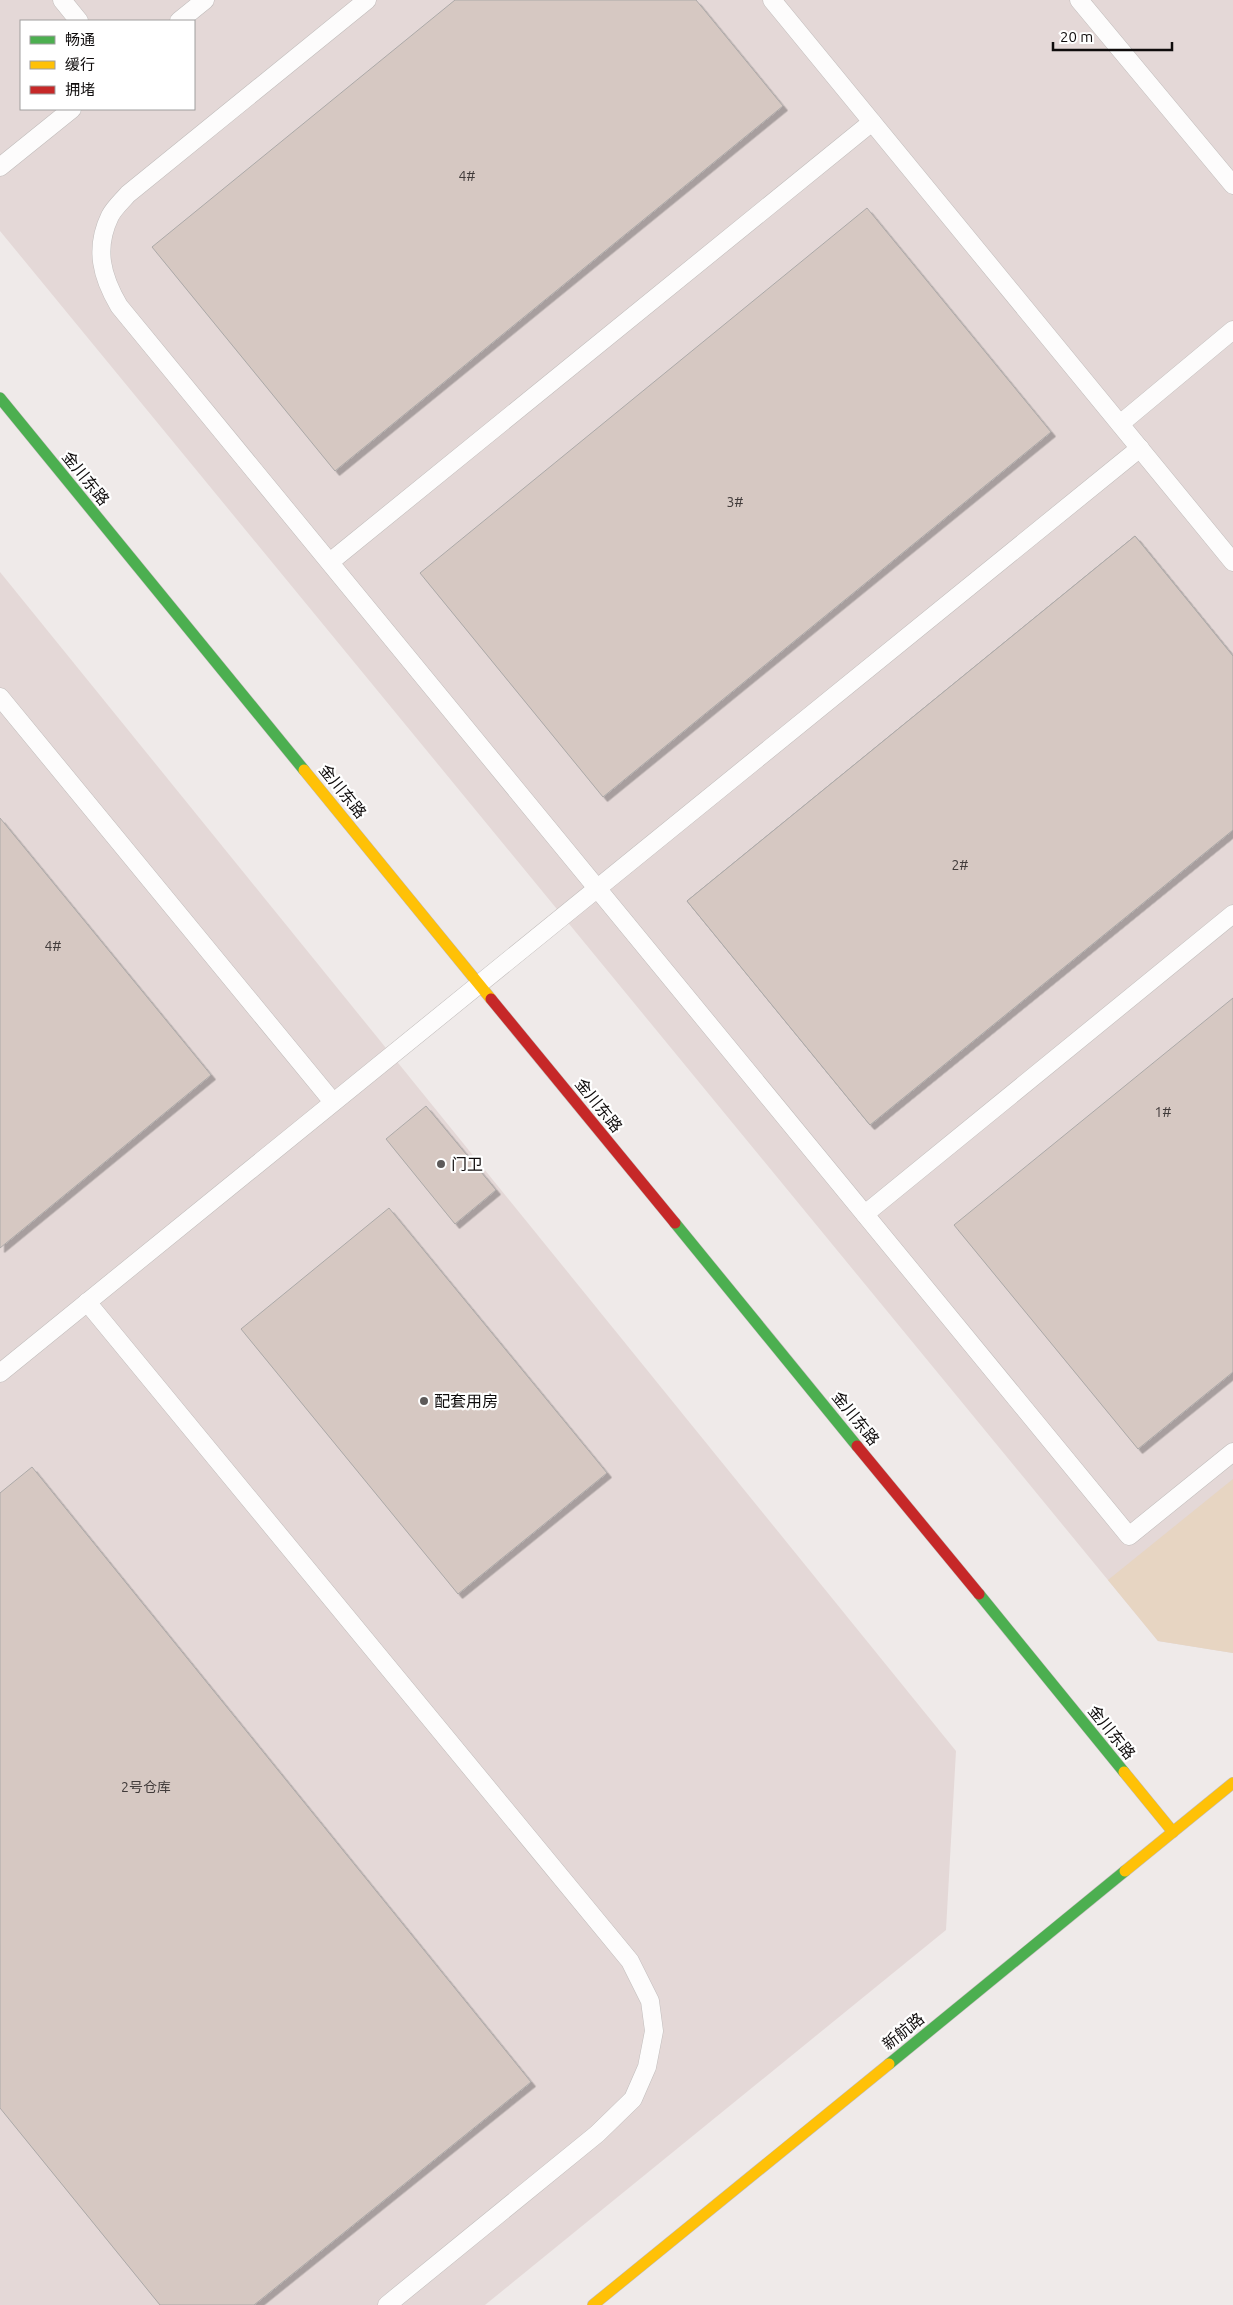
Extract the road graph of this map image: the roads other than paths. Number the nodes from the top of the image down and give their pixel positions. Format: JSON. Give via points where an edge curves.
{"nodes":[{"id":1,"x":62,"y":0,"type":"edge"},
{"id":2,"x":205,"y":0,"type":"edge"},
{"id":3,"x":367,"y":0,"type":"edge"},
{"id":4,"x":772,"y":0,"type":"edge"},
{"id":5,"x":1079,"y":0,"type":"edge"},
{"id":6,"x":78,"y":20,"type":"edge"},
{"id":7,"x":180,"y":20,"type":"edge"},
{"id":8,"x":71,"y":110,"type":"edge"},
{"id":9,"x":872,"y":122,"type":"junction"},
{"id":10,"x":0,"y":167,"type":"edge"},
{"id":11,"x":1233,"y":186,"type":"edge"},
{"id":12,"x":1233,"y":330,"type":"edge"},
{"id":13,"x":0,"y":398,"type":"edge"},
{"id":14,"x":1120,"y":424,"type":"junction"},
{"id":15,"x":1140,"y":448,"type":"junction"},
{"id":16,"x":330,"y":562,"type":"junction"},
{"id":17,"x":1233,"y":562,"type":"edge"},
{"id":18,"x":0,"y":697,"type":"edge"},
{"id":19,"x":598,"y":888,"type":"junction"},
{"id":20,"x":1233,"y":914,"type":"edge"},
{"id":21,"x":479,"y":984,"type":"junction"},
{"id":22,"x":333,"y":1102,"type":"junction"},
{"id":23,"x":865,"y":1214,"type":"junction"},
{"id":24,"x":87,"y":1302,"type":"junction"},
{"id":25,"x":0,"y":1373,"type":"edge"},
{"id":26,"x":1233,"y":1452,"type":"edge"},
{"id":27,"x":1233,"y":1783,"type":"edge"},
{"id":28,"x":1173,"y":1832,"type":"junction"},
{"id":29,"x":387,"y":2305,"type":"edge"},
{"id":30,"x":593,"y":2305,"type":"edge"}],
"edges":[{"from":1,"to":6,"type":"lane"},
{"from":2,"to":7,"type":"lane"},
{"from":3,"to":16,"type":"lane","via":[[128,194],[110,215],[103,237],[101,260],[106,284],[119,306]]},
{"from":4,"to":9,"type":"lane"},
{"from":5,"to":11,"type":"lane"},
{"from":8,"to":10,"type":"lane"},
{"from":9,"to":14,"type":"lane"},
{"from":9,"to":16,"type":"lane"},
{"from":12,"to":14,"type":"lane"},
{"from":13,"to":21,"type":"street","name":"金川东路"},
{"from":14,"to":15,"type":"lane"},
{"from":15,"to":17,"type":"lane"},
{"from":15,"to":19,"type":"lane"},
{"from":16,"to":19,"type":"lane"},
{"from":18,"to":22,"type":"lane"},
{"from":19,"to":21,"type":"lane"},
{"from":19,"to":23,"type":"lane"},
{"from":20,"to":23,"type":"lane"},
{"from":21,"to":22,"type":"lane"},
{"from":21,"to":28,"type":"street","name":"金川东路"},
{"from":22,"to":24,"type":"lane"},
{"from":23,"to":26,"type":"lane","via":[[1129,1536]]},
{"from":24,"to":25,"type":"lane"},
{"from":24,"to":29,"type":"lane","via":[[630,1961],[650,2001],[654,2031],[647,2067],[633,2099],[597,2134]]},
{"from":27,"to":28,"type":"street","name":"新航路"},
{"from":28,"to":30,"type":"street","name":"新航路"}]}
